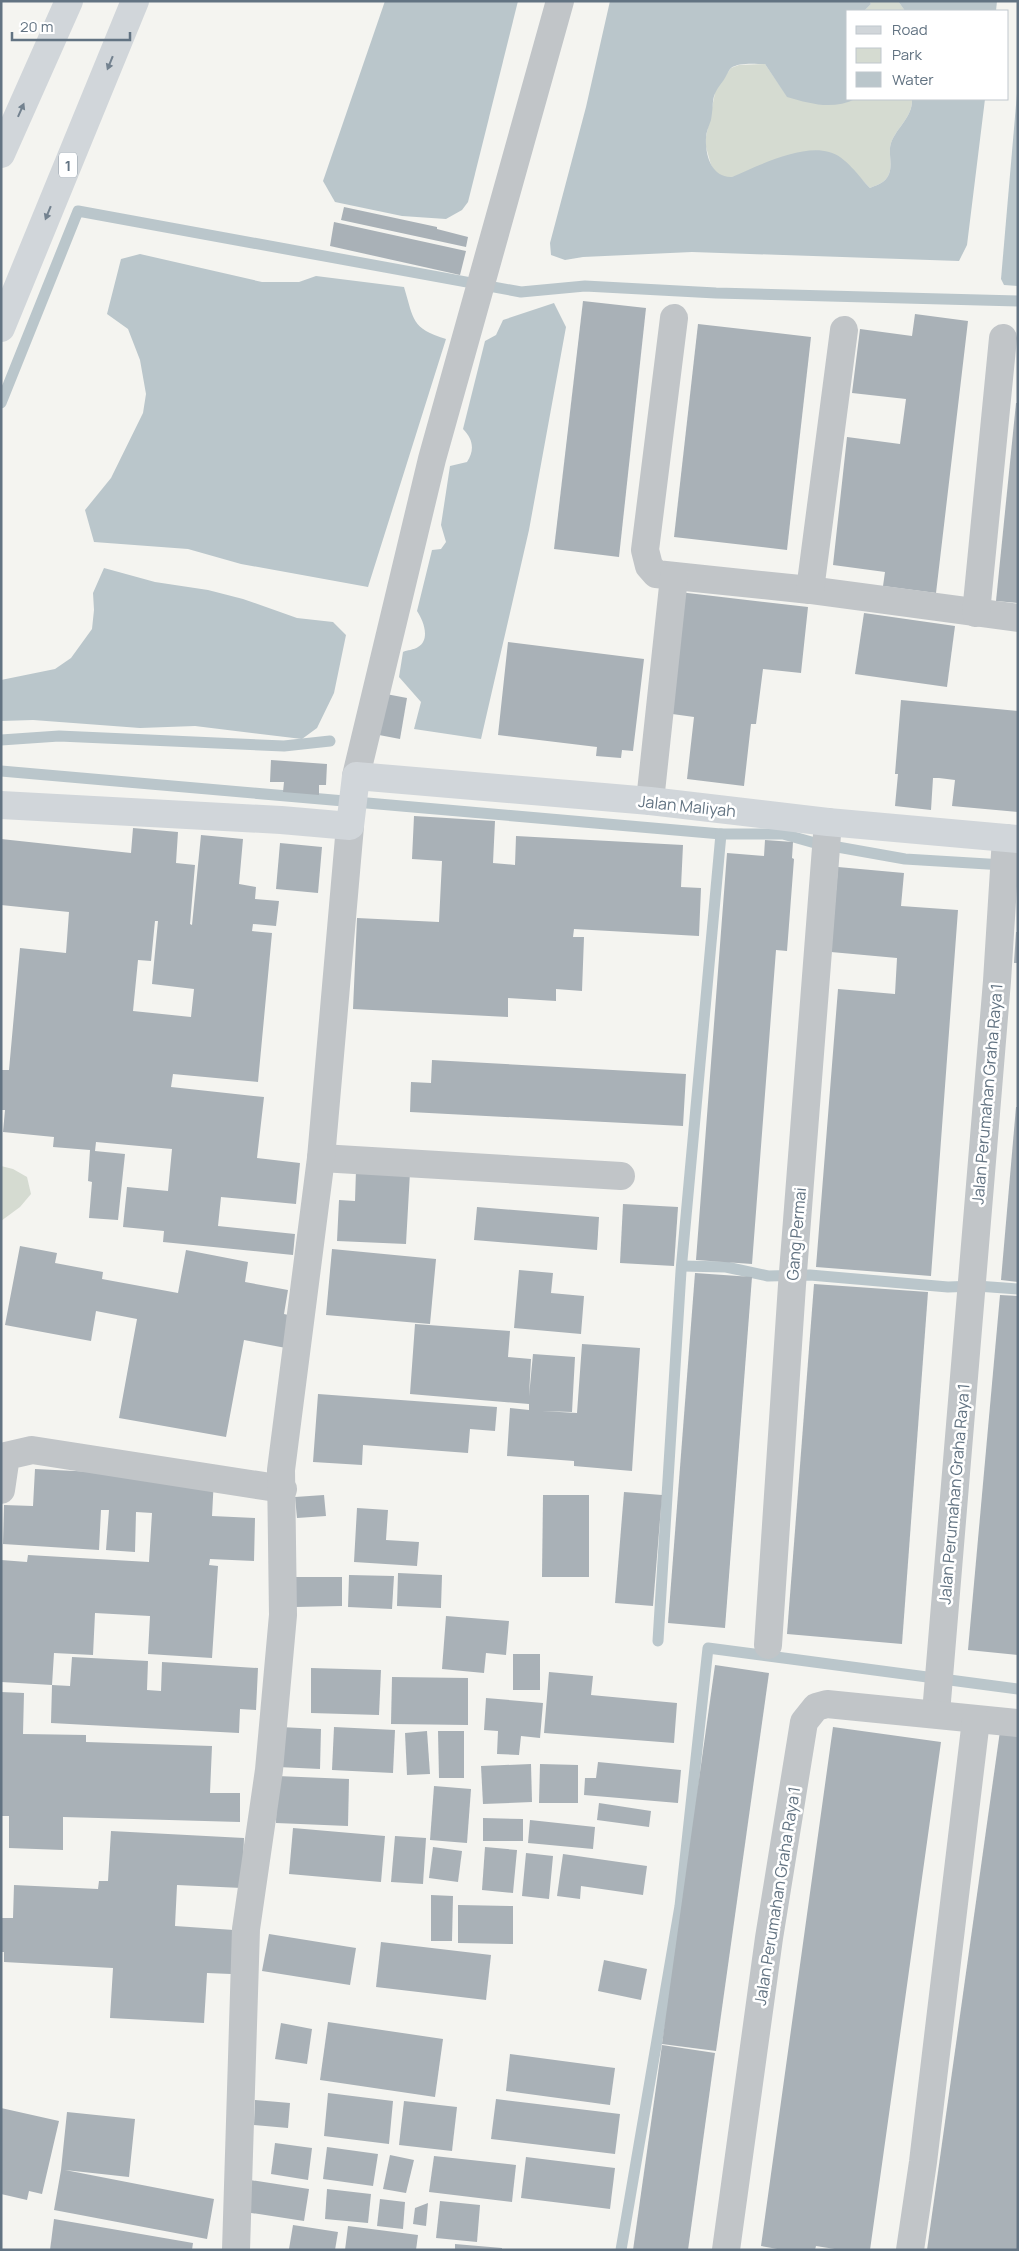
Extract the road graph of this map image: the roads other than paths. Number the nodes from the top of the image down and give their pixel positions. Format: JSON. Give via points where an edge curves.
{"nodes":[{"id":1,"x":69,"y":1,"type":"edge"},
{"id":2,"x":135,"y":1,"type":"edge"},
{"id":3,"x":560,"y":1,"type":"edge"},
{"id":4,"x":1,"y":154,"type":"edge"},
{"id":5,"x":674,"y":318,"type":"dead end"},
{"id":6,"x":1,"y":328,"type":"edge"},
{"id":7,"x":844,"y":330,"type":"dead end"},
{"id":8,"x":1003,"y":338,"type":"dead end"},
{"id":9,"x":674,"y":577,"type":"junction"},
{"id":10,"x":810,"y":590,"type":"junction"},
{"id":11,"x":976,"y":613,"type":"junction"},
{"id":12,"x":1018,"y":618,"type":"edge"},
{"id":13,"x":356,"y":779,"type":"junction"},
{"id":14,"x":650,"y":801,"type":"junction"},
{"id":15,"x":1,"y":804,"type":"edge"},
{"id":16,"x":350,"y":821,"type":"junction"},
{"id":17,"x":827,"y":829,"type":"junction"},
{"id":18,"x":1009,"y":843,"type":"edge"},
{"id":19,"x":321,"y":1158,"type":"junction"},
{"id":20,"x":621,"y":1176,"type":"dead end"},
{"id":21,"x":283,"y":1489,"type":"junction"},
{"id":22,"x":1,"y":1490,"type":"edge"},
{"id":23,"x":768,"y":1645,"type":"dead end"},
{"id":24,"x":936,"y":1708,"type":"junction"},
{"id":25,"x":976,"y":1720,"type":"junction"},
{"id":26,"x":1018,"y":1723,"type":"edge"},
{"id":27,"x":236,"y":2250,"type":"edge"},
{"id":28,"x":726,"y":2250,"type":"edge"},
{"id":29,"x":910,"y":2250,"type":"edge"}],
"edges":[{"from":4,"to":1,"type":"main road","one_way":true},
{"from":2,"to":6,"type":"main road","number":"1","one_way":true},
{"from":3,"to":13,"type":"street","via":[[432,459]]},
{"from":5,"to":9,"type":"street","via":[[645,550],[648,566],[656,574]]},
{"from":7,"to":10,"type":"street"},
{"from":8,"to":11,"type":"street"},
{"from":9,"to":10,"type":"street"},
{"from":9,"to":14,"type":"street"},
{"from":10,"to":11,"type":"street"},
{"from":11,"to":12,"type":"street"},
{"from":13,"to":14,"type":"main road","name":"Jalan Maliyah"},
{"from":13,"to":16,"type":"main road"},
{"from":14,"to":17,"type":"main road","name":"Jalan Maliyah"},
{"from":15,"to":16,"type":"main road"},
{"from":16,"to":19,"type":"street"},
{"from":17,"to":18,"type":"main road","name":"Jalan Maliyah"},
{"from":17,"to":23,"type":"street","name":"Gang Permai"},
{"from":18,"to":24,"type":"street","name":"Jalan Perumahan Graha Raya 1"},
{"from":19,"to":20,"type":"street"},
{"from":19,"to":21,"type":"street","via":[[281,1470]]},
{"from":21,"to":22,"type":"street","via":[[32,1450],[6,1456]]},
{"from":21,"to":27,"type":"street","via":[[282,1625],[269,1770],[246,1929]]},
{"from":24,"to":25,"type":"street","name":"Jalan Perumahan Graha Raya 1"},
{"from":24,"to":28,"type":"street","name":"Jalan Perumahan Graha Raya 1","via":[[827,1704],[816,1707],[804,1722],[769,1938]]},
{"from":25,"to":26,"type":"street","name":"Jalan Perumahan Graha Raya 1"},
{"from":25,"to":29,"type":"street"}]}
